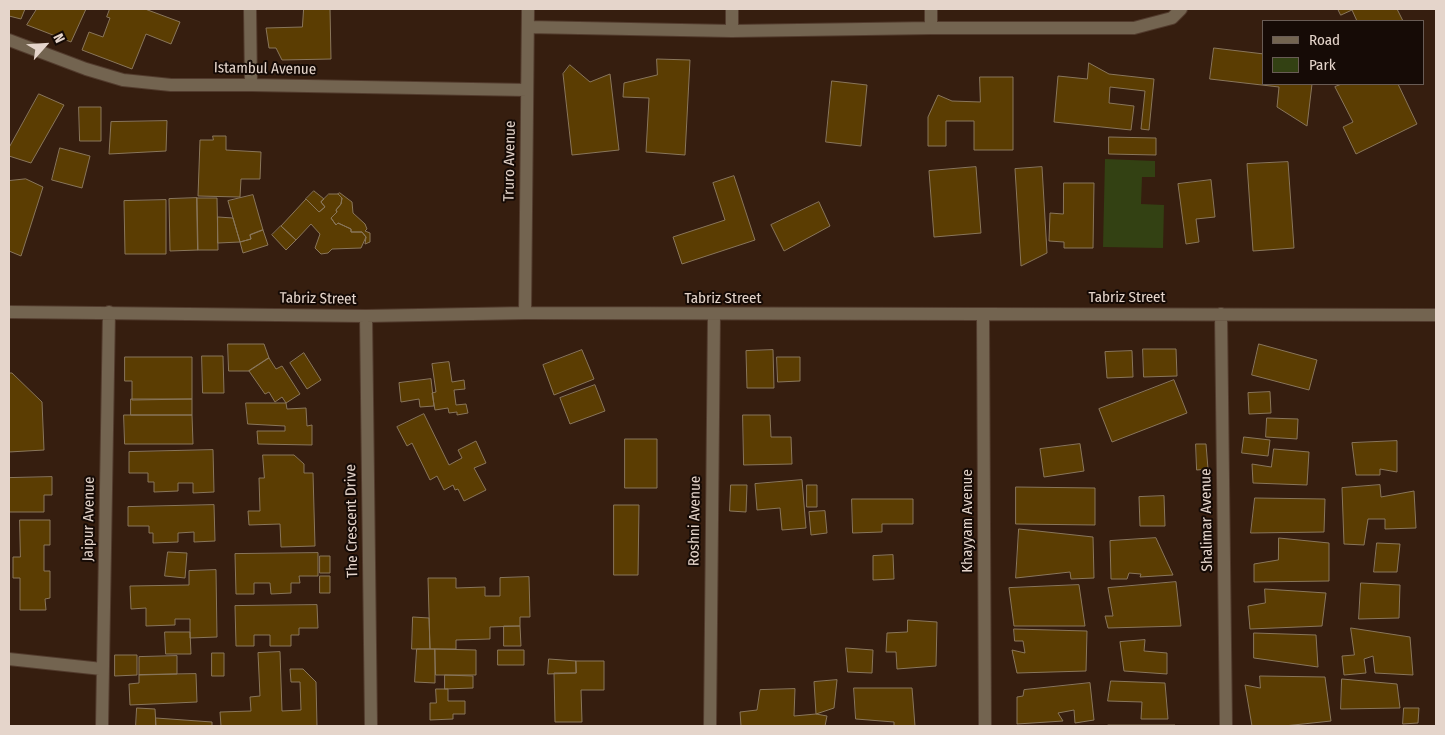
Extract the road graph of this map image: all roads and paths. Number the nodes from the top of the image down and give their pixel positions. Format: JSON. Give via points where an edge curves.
{"nodes":[{"id":1,"x":250,"y":9,"type":"edge"},
{"id":2,"x":528,"y":9,"type":"edge"},
{"id":3,"x":732,"y":9,"type":"edge"},
{"id":4,"x":931,"y":9,"type":"edge"},
{"id":5,"x":1182,"y":9,"type":"edge"},
{"id":6,"x":528,"y":27,"type":"junction"},
{"id":7,"x":931,"y":28,"type":"junction"},
{"id":8,"x":732,"y":31,"type":"junction"},
{"id":9,"x":9,"y":40,"type":"edge"},
{"id":10,"x":251,"y":85,"type":"junction"},
{"id":11,"x":527,"y":90,"type":"junction"},
{"id":12,"x":9,"y":312,"type":"edge"},
{"id":13,"x":109,"y":312,"type":"junction"},
{"id":14,"x":525,"y":313,"type":"junction"},
{"id":15,"x":1220,"y":314,"type":"junction"},
{"id":16,"x":714,"y":315,"type":"junction"},
{"id":17,"x":983,"y":315,"type":"junction"},
{"id":18,"x":1436,"y":315,"type":"edge"},
{"id":19,"x":366,"y":316,"type":"junction"},
{"id":20,"x":9,"y":659,"type":"edge"},
{"id":21,"x":102,"y":669,"type":"junction"},
{"id":22,"x":102,"y":726,"type":"edge"},
{"id":23,"x":371,"y":726,"type":"edge"},
{"id":24,"x":710,"y":726,"type":"edge"},
{"id":25,"x":985,"y":726,"type":"edge"},
{"id":26,"x":1226,"y":726,"type":"edge"}],
"edges":[{"from":1,"to":10,"type":"street"},
{"from":2,"to":6,"type":"street","name":"Truro Avenue"},
{"from":3,"to":8,"type":"street"},
{"from":4,"to":7,"type":"street"},
{"from":5,"to":7,"type":"street","via":[[1166,21],[1134,28]]},
{"from":6,"to":8,"type":"street"},
{"from":6,"to":11,"type":"street","name":"Truro Avenue"},
{"from":7,"to":8,"type":"street"},
{"from":9,"to":10,"type":"street","name":"Istambul Avenue","via":[[123,80],[171,85]]},
{"from":10,"to":11,"type":"street","name":"Istambul Avenue"},
{"from":11,"to":14,"type":"street","name":"Truro Avenue"},
{"from":12,"to":13,"type":"street","name":"Tabriz Street"},
{"from":13,"to":19,"type":"street","name":"Tabriz Street"},
{"from":13,"to":21,"type":"street","name":"Jaipur Avenue"},
{"from":14,"to":16,"type":"street","name":"Tabriz Street"},
{"from":14,"to":19,"type":"street","name":"Tabriz Street"},
{"from":15,"to":17,"type":"street","name":"Tabriz Street"},
{"from":15,"to":18,"type":"street","name":"Tabriz Street"},
{"from":15,"to":26,"type":"street","name":"Shalimar Avenue"},
{"from":16,"to":17,"type":"street","name":"Tabriz Street"},
{"from":16,"to":24,"type":"street","name":"Roshni Avenue"},
{"from":17,"to":25,"type":"street","name":"Khayyam Avenue"},
{"from":19,"to":23,"type":"street","name":"The Crescent Drive"},
{"from":20,"to":21,"type":"street"},
{"from":21,"to":22,"type":"street","name":"Jaipur Avenue"}]}
